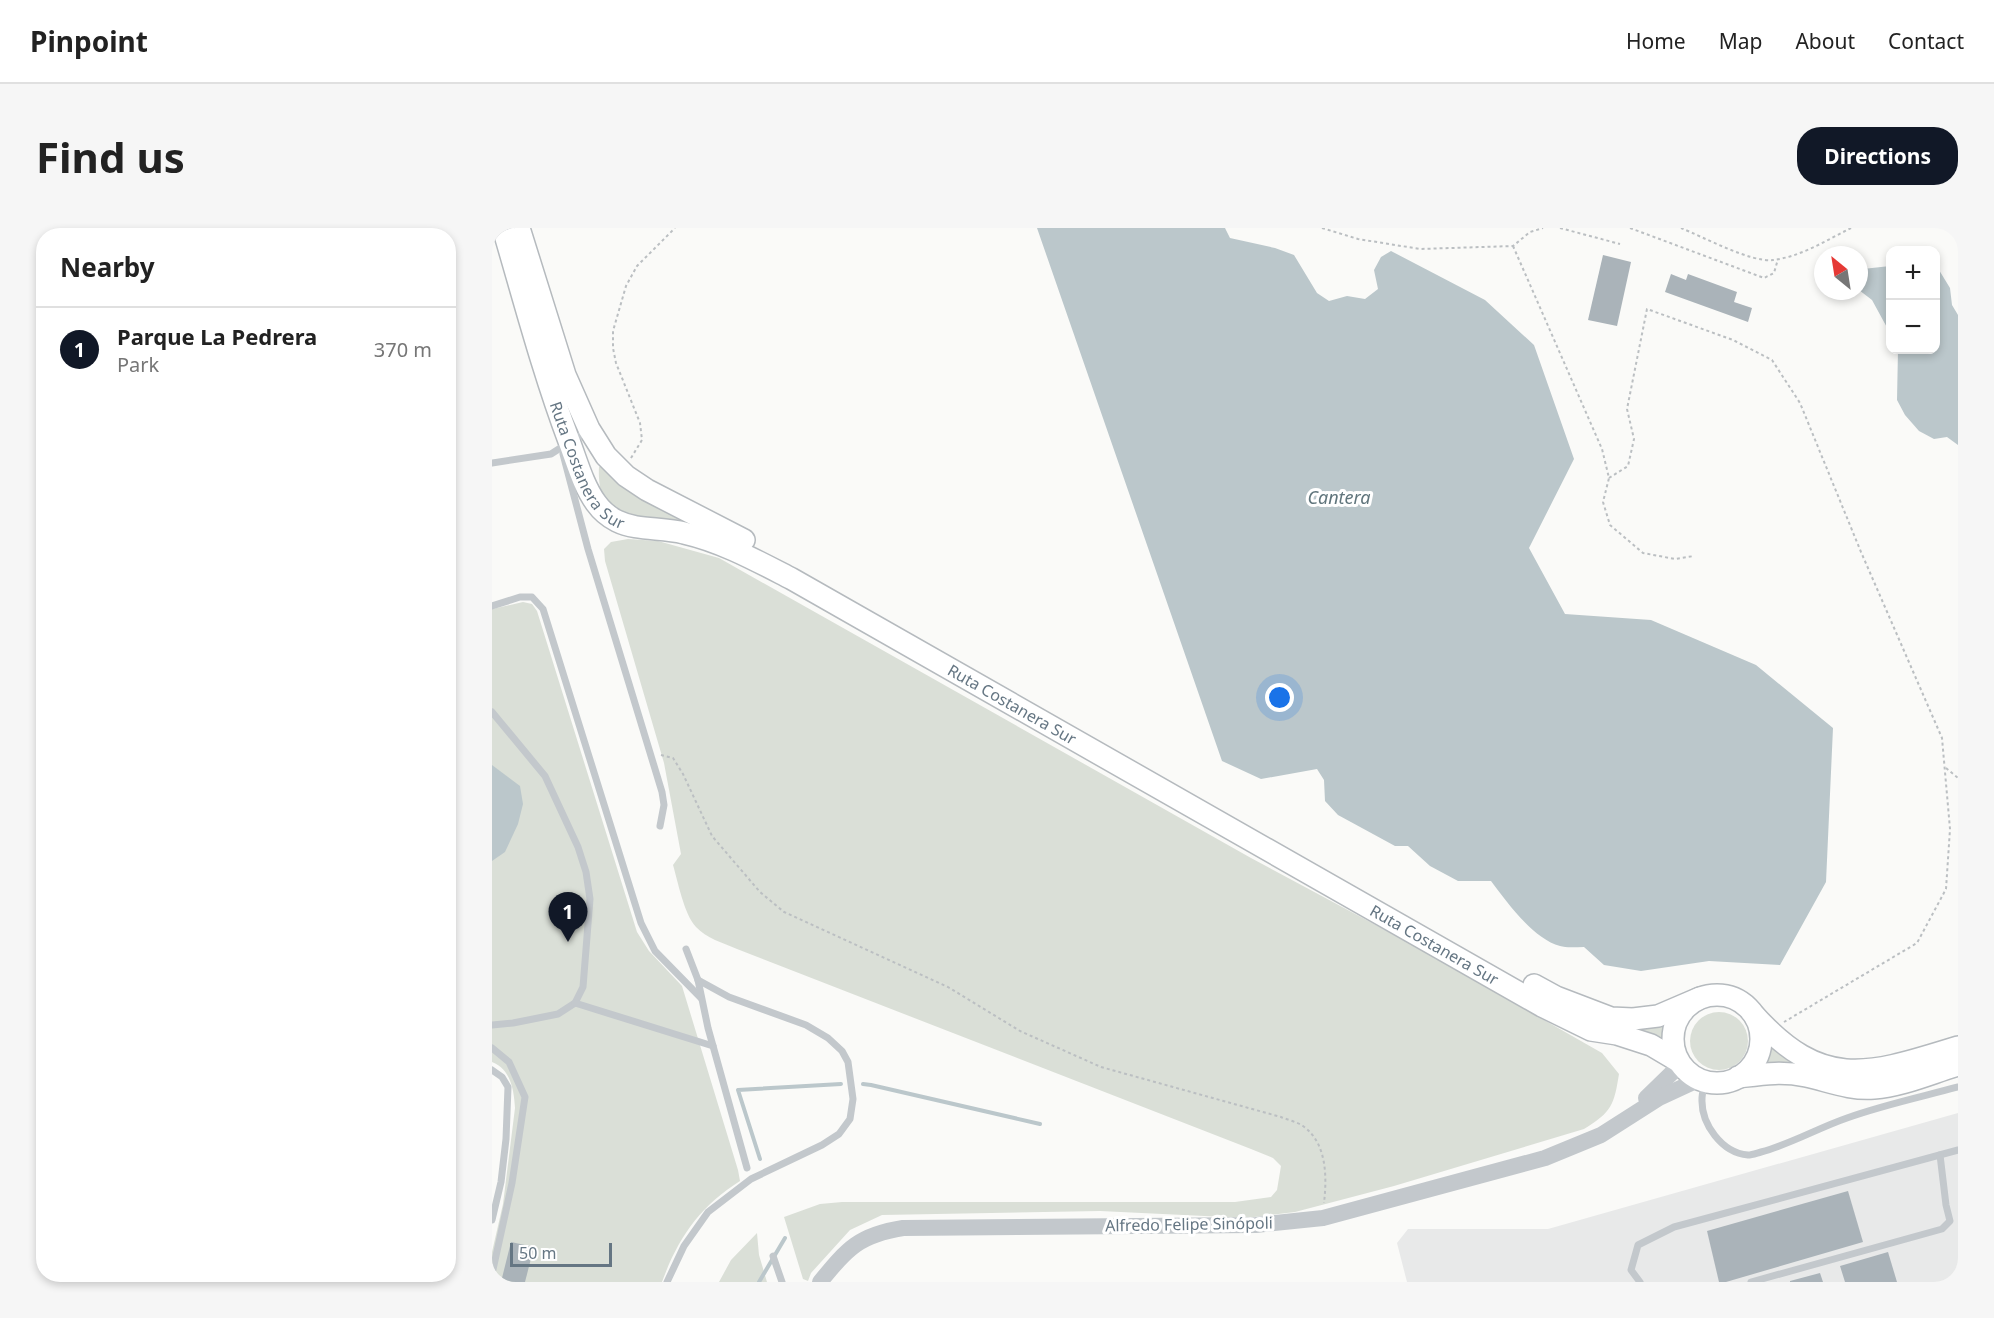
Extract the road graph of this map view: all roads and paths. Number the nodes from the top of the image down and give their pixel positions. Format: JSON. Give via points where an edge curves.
{"nodes":[{"id":1,"x":503,"y":228,"type":"edge"},
{"id":2,"x":519,"y":228,"type":"edge"},
{"id":3,"x":675,"y":228,"type":"edge"},
{"id":4,"x":1322,"y":228,"type":"edge"},
{"id":5,"x":1543,"y":228,"type":"edge"},
{"id":6,"x":1560,"y":228,"type":"edge"},
{"id":7,"x":1630,"y":228,"type":"edge"},
{"id":8,"x":1681,"y":228,"type":"edge"},
{"id":9,"x":1851,"y":228,"type":"edge"},
{"id":10,"x":1620,"y":244,"type":"dead end"},
{"id":11,"x":1513,"y":246,"type":"junction"},
{"id":12,"x":1778,"y":259,"type":"junction"},
{"id":13,"x":589,"y":429,"type":"junction"},
{"id":14,"x":566,"y":444,"type":"junction"},
{"id":15,"x":492,"y":463,"type":"edge"},
{"id":16,"x":621,"y":471,"type":"junction"},
{"id":17,"x":1609,"y":478,"type":"junction"},
{"id":18,"x":1694,"y":556,"type":"dead end"},
{"id":19,"x":492,"y":606,"type":"edge"},
{"id":20,"x":492,"y":712,"type":"edge"},
{"id":21,"x":651,"y":752,"type":"junction"},
{"id":22,"x":1945,"y":767,"type":"junction"},
{"id":23,"x":1958,"y":778,"type":"edge"},
{"id":24,"x":660,"y":826,"type":"dead end"},
{"id":25,"x":686,"y":949,"type":"dead end"},
{"id":26,"x":698,"y":980,"type":"junction"},
{"id":27,"x":701,"y":998,"type":"junction"},
{"id":28,"x":1700,"y":998,"type":"junction"},
{"id":29,"x":575,"y":1003,"type":"junction"},
{"id":30,"x":1753,"y":1013,"type":"junction"},
{"id":31,"x":492,"y":1024,"type":"edge"},
{"id":32,"x":1769,"y":1031,"type":"junction"},
{"id":33,"x":713,"y":1046,"type":"junction"},
{"id":34,"x":1958,"y":1047,"type":"edge"},
{"id":35,"x":492,"y":1048,"type":"edge"},
{"id":36,"x":1679,"y":1062,"type":"junction"},
{"id":37,"x":1958,"y":1065,"type":"edge"},
{"id":38,"x":492,"y":1070,"type":"edge"},
{"id":39,"x":1738,"y":1077,"type":"junction"},
{"id":40,"x":1702,"y":1080,"type":"junction"},
{"id":41,"x":1958,"y":1087,"type":"edge"},
{"id":42,"x":1601,"y":1135,"type":"junction"},
{"id":43,"x":1958,"y":1150,"type":"edge"},
{"id":44,"x":1940,"y":1155,"type":"junction"},
{"id":45,"x":747,"y":1168,"type":"dead end"},
{"id":46,"x":1323,"y":1218,"type":"junction"},
{"id":47,"x":492,"y":1220,"type":"edge"},
{"id":48,"x":773,"y":1256,"type":"dead end"},
{"id":49,"x":492,"y":1274,"type":"edge"},
{"id":50,"x":667,"y":1282,"type":"edge"},
{"id":51,"x":782,"y":1282,"type":"edge"},
{"id":52,"x":820,"y":1282,"type":"edge"},
{"id":53,"x":1640,"y":1282,"type":"edge"},
{"id":54,"x":1751,"y":1282,"type":"edge"}],
"edges":[{"from":1,"to":14,"type":"main road","name":"Ruta Costanera Sur"},
{"from":2,"to":13,"type":"main road","name":"Ruta Costanera Sur","via":[[565,375]]},
{"from":3,"to":16,"type":"path","via":[[637,266],[626,286],[613,331],[616,363],[640,423],[642,440]]},
{"from":4,"to":11,"type":"path","via":[[1358,239],[1420,249]]},
{"from":5,"to":11,"type":"path","via":[[1530,232]]},
{"from":6,"to":10,"type":"path"},
{"from":7,"to":12,"type":"path","via":[[1764,278],[1774,273]]},
{"from":8,"to":12,"type":"path","via":[[1750,257]]},
{"from":9,"to":12,"type":"path"},
{"from":11,"to":17,"type":"path","via":[[1602,449]]},
{"from":13,"to":14,"type":"lane"},
{"from":13,"to":16,"type":"main road","name":"Ruta Costanera Sur"},
{"from":14,"to":15,"type":"lane","via":[[551,454]]},
{"from":14,"to":21,"type":"lane","via":[[588,549]]},
{"from":14,"to":36,"type":"main road","name":"Ruta Costanera Sur","via":[[596,503],[616,521],[680,532],[742,553],[1542,1006],[1591,1030],[1651,1045]]},
{"from":16,"to":28,"type":"main road","name":"Ruta Costanera Sur","via":[[647,490],[795,566],[1556,997],[1611,1018],[1633,1019],[1658,1016]]},
{"from":17,"to":18,"type":"path","via":[[1603,502],[1610,525],[1643,553],[1675,559]]},
{"from":17,"to":22,"type":"path","via":[[1628,466],[1634,439],[1627,409],[1647,309],[1732,340],[1772,360],[1800,404],[1825,462],[1942,738]]},
{"from":19,"to":27,"type":"lane","via":[[532,597],[543,609],[643,929],[655,951]]},
{"from":20,"to":29,"type":"lane","via":[[545,776],[586,872],[590,900],[583,987]]},
{"from":21,"to":24,"type":"lane","via":[[664,805]]},
{"from":21,"to":46,"type":"path","via":[[673,758],[712,836],[760,892],[784,912],[948,987],[1020,1031],[1101,1067],[1303,1126],[1317,1143],[1323,1159]]},
{"from":22,"to":23,"type":"path"},
{"from":22,"to":32,"type":"path","via":[[1950,829],[1946,889],[1917,943]]},
{"from":25,"to":26,"type":"lane"},
{"from":26,"to":27,"type":"lane"},
{"from":26,"to":50,"type":"lane","via":[[828,1038],[848,1062],[853,1099],[850,1119],[839,1134],[751,1179],[708,1212],[684,1245]]},
{"from":27,"to":33,"type":"lane"},
{"from":28,"to":30,"type":"main road","name":"Ruta Costanera Sur","via":[[1729,997]]},
{"from":28,"to":36,"type":"main road","via":[[1679,1017],[1674,1030],[1673,1044]]},
{"from":29,"to":31,"type":"lane","via":[[558,1014]]},
{"from":29,"to":33,"type":"lane"},
{"from":30,"to":32,"type":"main road","name":"Ruta Costanera Sur"},
{"from":30,"to":39,"type":"main road","via":[[1761,1041],[1750,1068]]},
{"from":32,"to":34,"type":"main road","name":"Ruta Costanera Sur","via":[[1793,1051],[1820,1065],[1846,1071],[1873,1071]]},
{"from":33,"to":45,"type":"lane"},
{"from":35,"to":49,"type":"lane","via":[[509,1062],[525,1097]]},
{"from":36,"to":40,"type":"main road","name":"Ruta Costanera Sur"},
{"from":36,"to":42,"type":"street","via":[[1644,1100]]},
{"from":37,"to":39,"type":"main road","via":[[1874,1088],[1774,1072]]},
{"from":38,"to":47,"type":"lane","via":[[508,1086],[501,1182]]},
{"from":39,"to":40,"type":"main road","via":[[1716,1083]]},
{"from":40,"to":41,"type":"lane","via":[[1703,1111],[1713,1133],[1731,1150],[1748,1155],[1799,1139],[1848,1117]]},
{"from":40,"to":42,"type":"street","via":[[1659,1098]]},
{"from":42,"to":46,"type":"street","name":"Alfredo Felipe Sinópoli","via":[[1545,1158]]},
{"from":43,"to":44,"type":"lane"},
{"from":44,"to":53,"type":"lane","via":[[1674,1227],[1638,1245],[1631,1270]]},
{"from":44,"to":54,"type":"lane","via":[[1950,1221],[1942,1229]]},
{"from":46,"to":52,"type":"street","name":"Alfredo Felipe Sinópoli","via":[[1256,1226],[903,1228],[859,1241]]},
{"from":48,"to":51,"type":"lane"}]}
